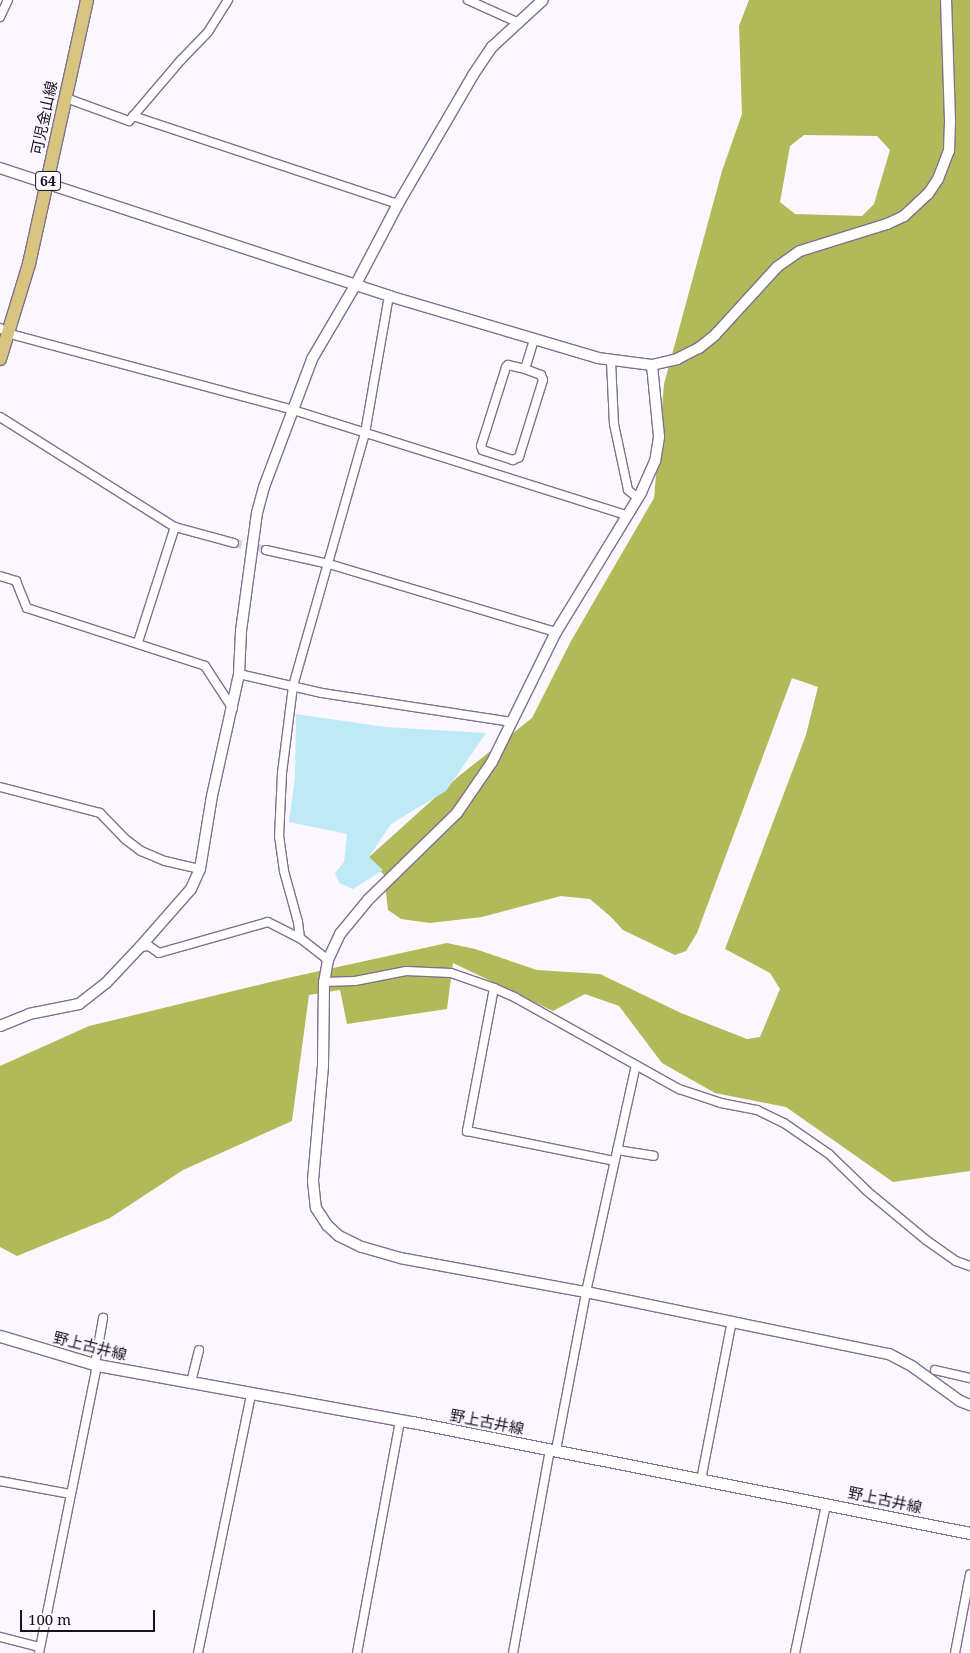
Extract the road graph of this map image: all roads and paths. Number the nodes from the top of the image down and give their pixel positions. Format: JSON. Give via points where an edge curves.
{"nodes":[{"id":1,"x":8,"y":0,"type":"edge"},
{"id":2,"x":87,"y":0,"type":"edge"},
{"id":3,"x":228,"y":0,"type":"edge"},
{"id":4,"x":468,"y":0,"type":"edge"},
{"id":5,"x":543,"y":0,"type":"edge"},
{"id":6,"x":946,"y":0,"type":"edge"},
{"id":7,"x":0,"y":17,"type":"edge"},
{"id":8,"x":519,"y":23,"type":"junction"},
{"id":9,"x":66,"y":98,"type":"junction"},
{"id":10,"x":133,"y":116,"type":"junction"},
{"id":11,"x":0,"y":168,"type":"edge"},
{"id":12,"x":47,"y":183,"type":"junction"},
{"id":13,"x":398,"y":204,"type":"junction"},
{"id":14,"x":356,"y":284,"type":"junction"},
{"id":15,"x":390,"y":296,"type":"junction"},
{"id":16,"x":5,"y":331,"type":"edge"},
{"id":17,"x":534,"y":339,"type":"junction"},
{"id":18,"x":0,"y":359,"type":"edge"},
{"id":19,"x":611,"y":360,"type":"junction"},
{"id":20,"x":652,"y":365,"type":"junction"},
{"id":21,"x":525,"y":369,"type":"junction"},
{"id":22,"x":293,"y":410,"type":"junction"},
{"id":23,"x":0,"y":417,"type":"edge"},
{"id":24,"x":365,"y":433,"type":"junction"},
{"id":25,"x":638,"y":498,"type":"junction"},
{"id":26,"x":627,"y":515,"type":"junction"},
{"id":27,"x":174,"y":528,"type":"junction"},
{"id":28,"x":234,"y":543,"type":"tunnel mouth"},
{"id":29,"x":266,"y":550,"type":"tunnel mouth"},
{"id":30,"x":329,"y":564,"type":"junction"},
{"id":31,"x":0,"y":576,"type":"edge"},
{"id":32,"x":556,"y":632,"type":"junction"},
{"id":33,"x":138,"y":642,"type":"junction"},
{"id":34,"x":239,"y":674,"type":"junction"},
{"id":35,"x":293,"y":686,"type":"junction"},
{"id":36,"x":233,"y":709,"type":"junction"},
{"id":37,"x":512,"y":722,"type":"junction"},
{"id":38,"x":0,"y":786,"type":"edge"},
{"id":39,"x":200,"y":869,"type":"junction"},
{"id":40,"x":300,"y":938,"type":"junction"},
{"id":41,"x":140,"y":947,"type":"junction"},
{"id":42,"x":328,"y":960,"type":"junction"},
{"id":43,"x":324,"y":982,"type":"junction"},
{"id":44,"x":494,"y":988,"type":"junction"},
{"id":45,"x":0,"y":1026,"type":"edge"},
{"id":46,"x":636,"y":1065,"type":"junction"},
{"id":47,"x":618,"y":1150,"type":"junction"},
{"id":48,"x":654,"y":1156,"type":"dead end"},
{"id":49,"x":614,"y":1161,"type":"junction"},
{"id":50,"x":970,"y":1266,"type":"edge"},
{"id":51,"x":586,"y":1292,"type":"junction"},
{"id":52,"x":103,"y":1318,"type":"dead end"},
{"id":53,"x":732,"y":1322,"type":"junction"},
{"id":54,"x":0,"y":1336,"type":"edge"},
{"id":55,"x":199,"y":1350,"type":"dead end"},
{"id":56,"x":96,"y":1365,"type":"junction"},
{"id":57,"x":935,"y":1370,"type":"dead end"},
{"id":58,"x":970,"y":1378,"type":"edge"},
{"id":59,"x":191,"y":1382,"type":"junction"},
{"id":60,"x":251,"y":1394,"type":"junction"},
{"id":61,"x":970,"y":1405,"type":"edge"},
{"id":62,"x":400,"y":1420,"type":"junction"},
{"id":63,"x":553,"y":1450,"type":"junction"},
{"id":64,"x":701,"y":1480,"type":"junction"},
{"id":65,"x":0,"y":1481,"type":"edge"},
{"id":66,"x":70,"y":1494,"type":"junction"},
{"id":67,"x":826,"y":1504,"type":"junction"},
{"id":68,"x":970,"y":1533,"type":"edge"},
{"id":69,"x":970,"y":1574,"type":"edge"},
{"id":70,"x":0,"y":1637,"type":"edge"},
{"id":71,"x":40,"y":1651,"type":"edge"},
{"id":72,"x":198,"y":1653,"type":"edge"},
{"id":73,"x":357,"y":1653,"type":"edge"},
{"id":74,"x":513,"y":1653,"type":"edge"},
{"id":75,"x":796,"y":1653,"type":"edge"},
{"id":76,"x":955,"y":1653,"type":"edge"}],
"edges":[{"from":1,"to":7,"type":"street"},
{"from":2,"to":9,"type":"main road","name":"可児金山線","number":"64"},
{"from":3,"to":10,"type":"street","via":[[208,32]]},
{"from":4,"to":8,"type":"street"},
{"from":5,"to":8,"type":"street"},
{"from":6,"to":20,"type":"street","via":[[949,151],[928,194],[904,216],[887,224],[800,251],[777,267],[715,335],[699,348],[677,359]]},
{"from":8,"to":13,"type":"street","via":[[492,47]]},
{"from":9,"to":10,"type":"street","via":[[129,121]]},
{"from":9,"to":12,"type":"main road","name":"可児金山線","number":"64"},
{"from":10,"to":13,"type":"street"},
{"from":11,"to":12,"type":"street"},
{"from":12,"to":14,"type":"street"},
{"from":12,"to":16,"type":"main road","name":"可児金山線","number":"64","via":[[29,264]]},
{"from":13,"to":14,"type":"street"},
{"from":14,"to":15,"type":"street"},
{"from":14,"to":22,"type":"street","via":[[312,359]]},
{"from":15,"to":17,"type":"street"},
{"from":15,"to":24,"type":"street"},
{"from":16,"to":18,"type":"main road","name":"可児金山線","number":"64"},
{"from":16,"to":22,"type":"street"},
{"from":17,"to":19,"type":"street"},
{"from":17,"to":21,"type":"street"},
{"from":19,"to":20,"type":"street"},
{"from":19,"to":25,"type":"street","via":[[614,424],[628,490]]},
{"from":20,"to":25,"type":"street","via":[[659,436],[655,461]]},
{"from":21,"to":21,"type":"street","via":[[506,366],[481,446],[483,450],[513,460],[519,457],[543,380],[542,375]]},
{"from":22,"to":24,"type":"street"},
{"from":22,"to":34,"type":"street","via":[[257,513],[241,631]]},
{"from":23,"to":27,"type":"street"},
{"from":24,"to":26,"type":"street"},
{"from":24,"to":30,"type":"street"},
{"from":25,"to":26,"type":"street"},
{"from":26,"to":32,"type":"street"},
{"from":27,"to":28,"type":"street"},
{"from":27,"to":33,"type":"street"},
{"from":29,"to":30,"type":"street"},
{"from":30,"to":32,"type":"street"},
{"from":30,"to":35,"type":"street"},
{"from":31,"to":33,"type":"street","via":[[16,581],[27,608]]},
{"from":32,"to":37,"type":"street"},
{"from":33,"to":36,"type":"street","via":[[205,666]]},
{"from":34,"to":35,"type":"street"},
{"from":34,"to":36,"type":"street"},
{"from":35,"to":37,"type":"street"},
{"from":35,"to":40,"type":"street","via":[[282,773],[279,837]]},
{"from":36,"to":39,"type":"street","via":[[212,796]]},
{"from":37,"to":42,"type":"street","via":[[492,762],[457,813],[368,900],[340,934]]},
{"from":38,"to":39,"type":"street","via":[[100,813],[141,851],[165,862]]},
{"from":39,"to":41,"type":"street","via":[[191,889]]},
{"from":40,"to":41,"type":"street","via":[[268,922],[159,952],[149,946]]},
{"from":40,"to":42,"type":"street"},
{"from":41,"to":45,"type":"street","via":[[106,983],[79,1004],[29,1014]]},
{"from":42,"to":43,"type":"street"},
{"from":43,"to":44,"type":"street","via":[[355,981],[406,971],[451,973]]},
{"from":43,"to":51,"type":"street","via":[[323,1066],[313,1197],[327,1225],[339,1236],[362,1248],[400,1258]]},
{"from":44,"to":46,"type":"street"},
{"from":44,"to":49,"type":"street","via":[[467,1132]]},
{"from":46,"to":47,"type":"street"},
{"from":46,"to":50,"type":"street","via":[[679,1089],[756,1110],[784,1123],[829,1154],[926,1240],[956,1261]]},
{"from":47,"to":48,"type":"street"},
{"from":47,"to":49,"type":"street"},
{"from":49,"to":51,"type":"street"},
{"from":51,"to":53,"type":"street"},
{"from":51,"to":63,"type":"street"},
{"from":52,"to":56,"type":"street"},
{"from":53,"to":61,"type":"street","via":[[889,1354],[913,1367],[960,1402]]},
{"from":53,"to":64,"type":"street"},
{"from":54,"to":56,"type":"main road","name":"野上古井線"},
{"from":55,"to":59,"type":"street"},
{"from":56,"to":59,"type":"main road","name":"野上古井線"},
{"from":56,"to":66,"type":"street"},
{"from":57,"to":58,"type":"street"},
{"from":59,"to":60,"type":"main road","name":"野上古井線"},
{"from":60,"to":62,"type":"main road","name":"野上古井線"},
{"from":60,"to":72,"type":"street"},
{"from":62,"to":63,"type":"main road","name":"野上古井線"},
{"from":62,"to":73,"type":"street"},
{"from":63,"to":64,"type":"main road","name":"野上古井線"},
{"from":63,"to":74,"type":"street"},
{"from":64,"to":67,"type":"main road","name":"野上古井線"},
{"from":65,"to":66,"type":"street"},
{"from":66,"to":71,"type":"street"},
{"from":67,"to":68,"type":"main road","name":"野上古井線"},
{"from":67,"to":75,"type":"street"},
{"from":69,"to":76,"type":"street"},
{"from":70,"to":71,"type":"street"}]}
